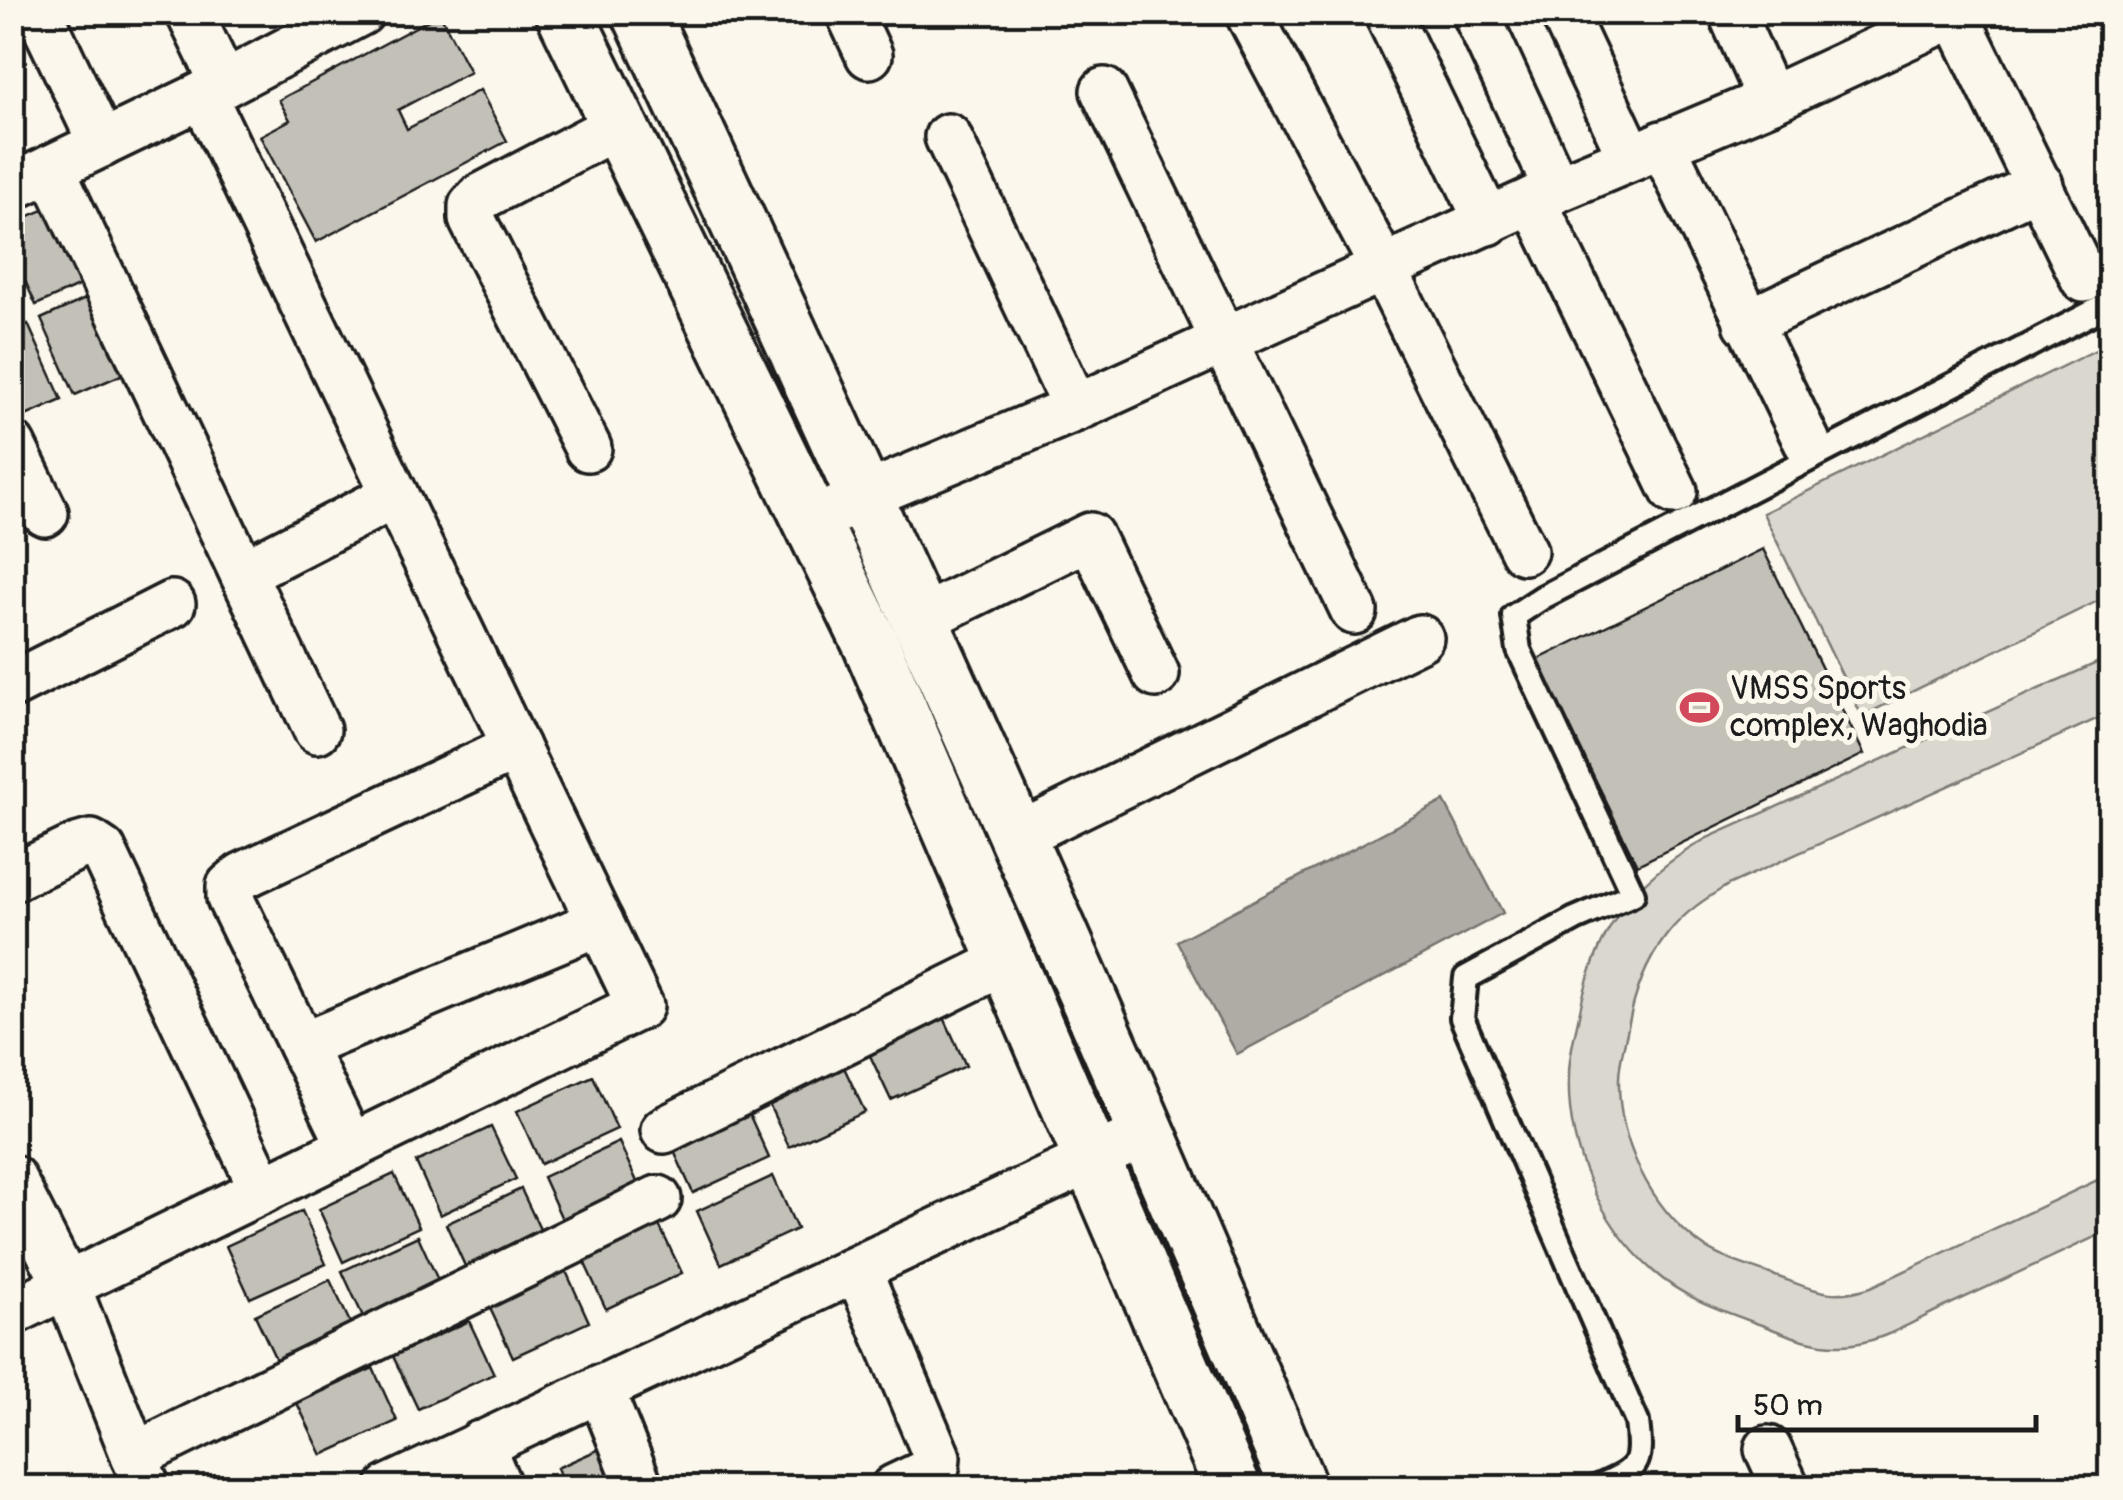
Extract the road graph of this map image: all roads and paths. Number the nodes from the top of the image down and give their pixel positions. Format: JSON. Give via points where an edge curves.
{"nodes":[{"id":1,"x":38,"y":12,"type":"edge"},
{"id":2,"x":189,"y":12,"type":"edge"},
{"id":3,"x":564,"y":12,"type":"edge"},
{"id":4,"x":640,"y":12,"type":"edge"},
{"id":5,"x":849,"y":12,"type":"edge"},
{"id":6,"x":1248,"y":12,"type":"edge"},
{"id":7,"x":1387,"y":12,"type":"edge"},
{"id":8,"x":1475,"y":12,"type":"edge"},
{"id":9,"x":1563,"y":12,"type":"edge"},
{"id":10,"x":1731,"y":12,"type":"edge"},
{"id":11,"x":358,"y":13,"type":"edge"},
{"id":12,"x":1938,"y":17,"type":"edge"},
{"id":13,"x":869,"y":55,"type":"dead end"},
{"id":14,"x":214,"y":90,"type":"junction"},
{"id":15,"x":1104,"y":91,"type":"dead end"},
{"id":16,"x":1770,"y":100,"type":"junction"},
{"id":17,"x":618,"y":124,"type":"junction"},
{"id":18,"x":948,"y":137,"type":"dead end"},
{"id":19,"x":102,"y":144,"type":"junction"},
{"id":20,"x":1646,"y":150,"type":"junction"},
{"id":21,"x":32,"y":178,"type":"edge"},
{"id":22,"x":2040,"y":185,"type":"junction"},
{"id":23,"x":1545,"y":195,"type":"junction"},
{"id":24,"x":1488,"y":222,"type":"junction"},
{"id":25,"x":1384,"y":269,"type":"junction"},
{"id":26,"x":2098,"y":292,"type":"edge"},
{"id":27,"x":1747,"y":323,"type":"junction"},
{"id":28,"x":1224,"y":340,"type":"junction"},
{"id":29,"x":1076,"y":408,"type":"junction"},
{"id":30,"x":1807,"y":442,"type":"dead end"},
{"id":31,"x":12,"y":446,"type":"edge"},
{"id":32,"x":588,"y":448,"type":"dead end"},
{"id":33,"x":1674,"y":491,"type":"dead end"},
{"id":34,"x":395,"y":495,"type":"junction"},
{"id":35,"x":865,"y":496,"type":"junction"},
{"id":36,"x":45,"y":513,"type":"dead end"},
{"id":37,"x":810,"y":523,"type":"junction"},
{"id":38,"x":1524,"y":552,"type":"dead end"},
{"id":39,"x":243,"y":572,"type":"junction"},
{"id":40,"x":172,"y":604,"type":"dead end"},
{"id":41,"x":1354,"y":611,"type":"dead end"},
{"id":42,"x":920,"y":619,"type":"junction"},
{"id":43,"x":1420,"y":638,"type":"dead end"},
{"id":44,"x":1156,"y":674,"type":"dead end"},
{"id":45,"x":12,"y":685,"type":"edge"},
{"id":46,"x":318,"y":730,"type":"dead end"},
{"id":47,"x":516,"y":747,"type":"junction"},
{"id":48,"x":1018,"y":836,"type":"junction"},
{"id":49,"x":12,"y":878,"type":"edge"},
{"id":50,"x":600,"y":922,"type":"junction"},
{"id":51,"x":1008,"y":960,"type":"junction"},
{"id":52,"x":302,"y":1046,"type":"junction"},
{"id":53,"x":664,"y":1130,"type":"dead end"},
{"id":54,"x":1150,"y":1132,"type":"junction"},
{"id":55,"x":352,"y":1147,"type":"junction"},
{"id":56,"x":1094,"y":1159,"type":"junction"},
{"id":57,"x":12,"y":1178,"type":"edge"},
{"id":58,"x":263,"y":1190,"type":"junction"},
{"id":59,"x":658,"y":1200,"type":"dead end"},
{"id":60,"x":858,"y":1270,"type":"junction"},
{"id":61,"x":67,"y":1286,"type":"junction"},
{"id":62,"x":12,"y":1312,"type":"edge"},
{"id":63,"x":600,"y":1388,"type":"junction"},
{"id":64,"x":480,"y":1444,"type":"junction"},
{"id":65,"x":141,"y":1472,"type":"edge"},
{"id":66,"x":389,"y":1488,"type":"edge"},
{"id":67,"x":499,"y":1488,"type":"edge"},
{"id":68,"x":640,"y":1488,"type":"edge"},
{"id":69,"x":894,"y":1488,"type":"edge"},
{"id":70,"x":1233,"y":1488,"type":"edge"},
{"id":71,"x":1299,"y":1488,"type":"edge"},
{"id":72,"x":1596,"y":1488,"type":"edge"}],
"edges":[{"from":1,"to":19,"type":"street"},
{"from":2,"to":14,"type":"street"},
{"from":3,"to":17,"type":"street"},
{"from":4,"to":35,"type":"street"},
{"from":5,"to":13,"type":"street"},
{"from":6,"to":25,"type":"street"},
{"from":7,"to":24,"type":"street"},
{"from":8,"to":23,"type":"street"},
{"from":9,"to":20,"type":"street"},
{"from":10,"to":16,"type":"street"},
{"from":11,"to":14,"type":"street"},
{"from":12,"to":16,"type":"street"},
{"from":12,"to":22,"type":"street"},
{"from":14,"to":19,"type":"street"},
{"from":14,"to":34,"type":"street"},
{"from":15,"to":28,"type":"street"},
{"from":16,"to":20,"type":"street"},
{"from":17,"to":32,"type":"street","via":[[472,206],[472,218]]},
{"from":17,"to":37,"type":"street"},
{"from":18,"to":29,"type":"street"},
{"from":19,"to":21,"type":"street"},
{"from":20,"to":23,"type":"street"},
{"from":20,"to":27,"type":"street"},
{"from":21,"to":39,"type":"street"},
{"from":22,"to":26,"type":"street"},
{"from":22,"to":27,"type":"street"},
{"from":23,"to":24,"type":"street"},
{"from":23,"to":33,"type":"street"},
{"from":24,"to":25,"type":"street"},
{"from":25,"to":28,"type":"street"},
{"from":25,"to":38,"type":"street"},
{"from":26,"to":72,"type":"lane","via":[[2105,306],[1514,616],[1519,650],[1633,894],[1466,978],[1462,1018],[1637,1422],[1641,1452],[1630,1472]]},
{"from":27,"to":30,"type":"street"},
{"from":28,"to":29,"type":"street"},
{"from":28,"to":41,"type":"street"},
{"from":29,"to":35,"type":"street"},
{"from":31,"to":36,"type":"street"},
{"from":34,"to":39,"type":"street"},
{"from":34,"to":47,"type":"street"},
{"from":35,"to":37,"type":"street"},
{"from":35,"to":42,"type":"street"},
{"from":37,"to":51,"type":"street","via":[[871,644]]},
{"from":39,"to":46,"type":"street"},
{"from":40,"to":45,"type":"street"},
{"from":42,"to":44,"type":"street","via":[[1090,536]]},
{"from":42,"to":48,"type":"street"},
{"from":43,"to":48,"type":"street"},
{"from":47,"to":50,"type":"street"},
{"from":47,"to":52,"type":"street","via":[[230,886]]},
{"from":48,"to":54,"type":"street"},
{"from":49,"to":58,"type":"street","via":[[76,847],[91,843],[103,850]]},
{"from":50,"to":52,"type":"street"},
{"from":50,"to":55,"type":"street","via":[[640,1006]]},
{"from":51,"to":53,"type":"street"},
{"from":51,"to":56,"type":"street"},
{"from":52,"to":55,"type":"street"},
{"from":54,"to":56,"type":"street"},
{"from":54,"to":71,"type":"street"},
{"from":55,"to":58,"type":"street"},
{"from":56,"to":60,"type":"street"},
{"from":56,"to":70,"type":"street"},
{"from":57,"to":61,"type":"street"},
{"from":58,"to":61,"type":"street"},
{"from":59,"to":65,"type":"street"},
{"from":60,"to":63,"type":"street"},
{"from":60,"to":69,"type":"street","via":[[938,1457],[936,1468]]},
{"from":61,"to":62,"type":"street"},
{"from":61,"to":65,"type":"street"},
{"from":63,"to":64,"type":"street"},
{"from":63,"to":68,"type":"street"},
{"from":64,"to":66,"type":"street"},
{"from":64,"to":67,"type":"street"}]}
